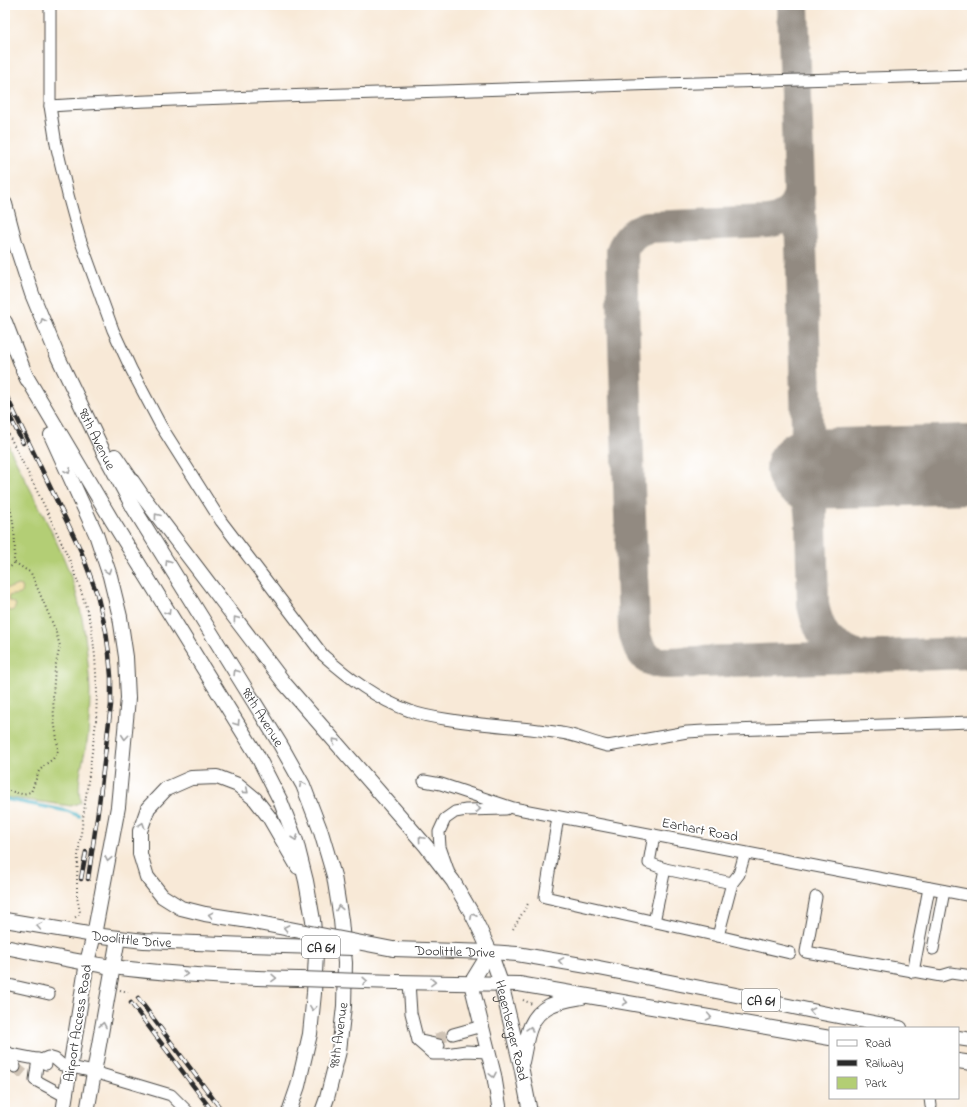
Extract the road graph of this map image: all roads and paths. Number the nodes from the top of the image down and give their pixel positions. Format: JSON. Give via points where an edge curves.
{"nodes":[{"id":1,"x":50,"y":5,"type":"edge"},
{"id":2,"x":972,"y":75,"type":"edge"},
{"id":3,"x":50,"y":106,"type":"junction"},
{"id":4,"x":5,"y":204,"type":"edge"},
{"id":5,"x":5,"y":322,"type":"edge"},
{"id":6,"x":58,"y":357,"type":"junction"},
{"id":7,"x":23,"y":371,"type":"junction"},
{"id":8,"x":5,"y":427,"type":"edge"},
{"id":9,"x":5,"y":488,"type":"edge"},
{"id":10,"x":14,"y":562,"type":"junction"},
{"id":11,"x":5,"y":570,"type":"edge"},
{"id":12,"x":972,"y":722,"type":"edge"},
{"id":13,"x":424,"y":781,"type":"dead end"},
{"id":14,"x":5,"y":790,"type":"edge"},
{"id":15,"x":513,"y":808,"type":"junction"},
{"id":16,"x":558,"y":817,"type":"junction"},
{"id":17,"x":654,"y":835,"type":"junction"},
{"id":18,"x":745,"y":853,"type":"junction"},
{"id":19,"x":665,"y":869,"type":"junction"},
{"id":20,"x":306,"y":881,"type":"junction"},
{"id":21,"x":453,"y":881,"type":"junction"},
{"id":22,"x":732,"y":882,"type":"junction"},
{"id":23,"x":972,"y":886,"type":"edge"},
{"id":24,"x":929,"y":888,"type":"junction"},
{"id":25,"x":944,"y":891,"type":"junction"},
{"id":26,"x":966,"y":895,"type":"edge"},
{"id":27,"x":816,"y":897,"type":"dead end"},
{"id":28,"x":529,"y":902,"type":"dead end"},
{"id":29,"x":74,"y":917,"type":"dead end"},
{"id":30,"x":5,"y":920,"type":"edge"},
{"id":31,"x":654,"y":922,"type":"junction"},
{"id":32,"x":513,"y":929,"type":"dead end"},
{"id":33,"x":94,"y":935,"type":"junction"},
{"id":34,"x":718,"y":936,"type":"junction"},
{"id":35,"x":118,"y":938,"type":"junction"},
{"id":36,"x":5,"y":947,"type":"edge"},
{"id":37,"x":393,"y":949,"type":"junction"},
{"id":38,"x":933,"y":949,"type":"dead end"},
{"id":39,"x":490,"y":952,"type":"junction"},
{"id":40,"x":790,"y":953,"type":"dead end"},
{"id":41,"x":87,"y":962,"type":"junction"},
{"id":42,"x":114,"y":967,"type":"junction"},
{"id":43,"x":913,"y":972,"type":"junction"},
{"id":44,"x":972,"y":976,"type":"edge"},
{"id":45,"x":403,"y":982,"type":"junction"},
{"id":46,"x":470,"y":983,"type":"junction"},
{"id":47,"x":501,"y":983,"type":"junction"},
{"id":48,"x":5,"y":984,"type":"edge"},
{"id":49,"x":49,"y":994,"type":"dead end"},
{"id":50,"x":586,"y":995,"type":"junction"},
{"id":51,"x":524,"y":1000,"type":"dead end"},
{"id":52,"x":535,"y":1006,"type":"dead end"},
{"id":53,"x":894,"y":1027,"type":"edge"},
{"id":54,"x":483,"y":1030,"type":"junction"},
{"id":55,"x":454,"y":1038,"type":"tunnel mouth"},
{"id":56,"x":829,"y":1038,"type":"edge"},
{"id":57,"x":959,"y":1038,"type":"edge"},
{"id":58,"x":972,"y":1040,"type":"edge"},
{"id":59,"x":418,"y":1041,"type":"junction"},
{"id":60,"x":437,"y":1042,"type":"tunnel mouth"},
{"id":61,"x":8,"y":1052,"type":"edge"},
{"id":62,"x":488,"y":1052,"type":"junction"},
{"id":63,"x":40,"y":1060,"type":"junction"},
{"id":64,"x":959,"y":1061,"type":"edge"},
{"id":65,"x":972,"y":1063,"type":"edge"},
{"id":66,"x":66,"y":1066,"type":"junction"},
{"id":67,"x":521,"y":1066,"type":"junction"},
{"id":68,"x":15,"y":1067,"type":"tunnel mouth"},
{"id":69,"x":94,"y":1072,"type":"junction"},
{"id":70,"x":65,"y":1096,"type":"junction"},
{"id":71,"x":63,"y":1112,"type":"edge"},
{"id":72,"x":87,"y":1112,"type":"edge"},
{"id":73,"x":188,"y":1112,"type":"edge"},
{"id":74,"x":289,"y":1112,"type":"edge"},
{"id":75,"x":322,"y":1112,"type":"edge"},
{"id":76,"x":500,"y":1112,"type":"edge"},
{"id":77,"x":530,"y":1112,"type":"edge"}],
"edges":[{"from":1,"to":3,"type":"street"},
{"from":2,"to":3,"type":"street","via":[[541,87],[125,101]]},
{"from":3,"to":12,"type":"street","via":[[56,144],[80,239],[113,330],[161,426],[221,522],[254,565],[323,654],[362,686],[386,701],[436,718],[563,733],[608,746],[687,732]]},
{"from":6,"to":4,"type":"main road","one_way":true,"via":[[32,294]]},
{"from":5,"to":7,"type":"main road"},
{"from":21,"to":6,"type":"main road","one_way":true,"via":[[426,846],[285,684],[146,500],[109,448]]},
{"from":75,"to":6,"type":"main road","name":"98th Avenue","one_way":true,"via":[[339,1051],[345,963],[334,876],[321,832],[303,785],[133,506],[104,453]]},
{"from":7,"to":20,"type":"main road","name":"98th Avenue","one_way":true,"via":[[257,755],[283,807],[296,841]]},
{"from":7,"to":33,"type":"main road","name":"Airport Access Road","one_way":true,"via":[[96,534],[110,576],[126,657],[128,698],[118,807]]},
{"from":8,"to":29,"type":"path","via":[[73,568],[91,624],[95,656],[96,722],[78,856],[77,896],[80,912]]},
{"from":9,"to":10,"type":"path","via":[[15,533]]},
{"from":10,"to":11,"type":"path"},
{"from":10,"to":14,"type":"path","via":[[31,572],[60,646],[53,694],[58,751],[39,772],[30,792],[22,794]]},
{"from":13,"to":15,"type":"street","name":"Earhart Road","via":[[441,784]]},
{"from":15,"to":16,"type":"street","name":"Earhart Road"},
{"from":21,"to":15,"type":"street","one_way":true,"via":[[440,847],[439,832],[445,819],[455,812],[466,810]]},
{"from":16,"to":17,"type":"street","name":"Earhart Road"},
{"from":16,"to":31,"type":"street","via":[[546,897]]},
{"from":17,"to":18,"type":"street","name":"Earhart Road"},
{"from":17,"to":19,"type":"street","via":[[649,863]]},
{"from":18,"to":22,"type":"street","via":[[739,874]]},
{"from":18,"to":24,"type":"street","name":"Earhart Road"},
{"from":19,"to":22,"type":"street"},
{"from":19,"to":31,"type":"street"},
{"from":37,"to":20,"type":"main road","one_way":true,"bridge":true,"via":[[181,908],[162,896],[147,877],[140,854],[140,831],[148,808],[166,789],[191,778],[217,777],[238,785],[255,799],[269,817]]},
{"from":20,"to":74,"type":"main road","name":"98th Avenue","one_way":true,"via":[[316,954],[314,993],[310,1034]]},
{"from":39,"to":21,"type":"main road","one_way":true},
{"from":22,"to":34,"type":"street"},
{"from":23,"to":26,"type":"street"},
{"from":24,"to":25,"type":"street","name":"Earhart Road"},
{"from":24,"to":43,"type":"street"},
{"from":25,"to":26,"type":"street","name":"Earhart Road"},
{"from":25,"to":38,"type":"street"},
{"from":27,"to":43,"type":"street","via":[[806,952]]},
{"from":28,"to":32,"type":"path"},
{"from":33,"to":30,"type":"main road","name":"Doolittle Drive","number":"CA 61","one_way":true},
{"from":31,"to":34,"type":"street"},
{"from":33,"to":35,"type":"main road","name":"Doolittle Drive","number":"CA 61"},
{"from":33,"to":41,"type":"main road","name":"Airport Access Road"},
{"from":34,"to":40,"type":"street"},
{"from":35,"to":37,"type":"main road","name":"Doolittle Drive","number":"CA 61","bridge":true},
{"from":35,"to":42,"type":"main road","name":"Airport Access Road"},
{"from":36,"to":41,"type":"main road","name":"Doolittle Drive","number":"CA 61"},
{"from":37,"to":39,"type":"main road","name":"Doolittle Drive","number":"CA 61"},
{"from":39,"to":46,"type":"main road","name":"Hegenberger Road"},
{"from":39,"to":47,"type":"main road","name":"Hegenberger Road"},
{"from":53,"to":39,"type":"main road","name":"Doolittle Drive","number":"CA 61","one_way":true,"via":[[592,967]]},
{"from":41,"to":42,"type":"main road","name":"Doolittle Drive","number":"CA 61"},
{"from":41,"to":66,"type":"main road","name":"Airport Access Road"},
{"from":42,"to":45,"type":"main road","name":"Doolittle Drive","number":"CA 61","one_way":true,"bridge":true,"via":[[250,978]]},
{"from":69,"to":42,"type":"main road","name":"Airport Access Road","one_way":true},
{"from":43,"to":44,"type":"street","via":[[941,976],[951,973]]},
{"from":45,"to":46,"type":"main road","name":"Doolittle Drive","number":"CA 61","one_way":true},
{"from":45,"to":59,"type":"street"},
{"from":46,"to":47,"type":"main road","name":"Doolittle Drive","number":"CA 61"},
{"from":46,"to":54,"type":"main road","name":"Hegenberger Road"},
{"from":47,"to":50,"type":"main road","name":"Doolittle Drive","number":"CA 61"},
{"from":47,"to":67,"type":"main road","name":"Hegenberger Road"},
{"from":48,"to":49,"type":"street"},
{"from":50,"to":56,"type":"main road","name":"Doolittle Drive","number":"CA 61","one_way":true},
{"from":67,"to":50,"type":"main road","one_way":true,"via":[[530,1024],[539,1012],[550,1005]]},
{"from":51,"to":52,"type":"path"},
{"from":54,"to":55,"type":"street"},
{"from":54,"to":62,"type":"main road","name":"Hegenberger Road"},
{"from":57,"to":58,"type":"main road"},
{"from":59,"to":60,"type":"street"},
{"from":59,"to":62,"type":"street","via":[[433,1054]]},
{"from":61,"to":63,"type":"street"},
{"from":61,"to":68,"type":"street"},
{"from":62,"to":76,"type":"main road","name":"Hegenberger Road","one_way":true},
{"from":63,"to":66,"type":"street","via":[[48,1057]]},
{"from":63,"to":70,"type":"street","via":[[30,1078]]},
{"from":64,"to":65,"type":"main road"},
{"from":66,"to":69,"type":"street"},
{"from":66,"to":70,"type":"main road","name":"Airport Access Road"},
{"from":67,"to":77,"type":"main road","name":"Hegenberger Road"},
{"from":69,"to":72,"type":"main road","name":"Airport Access Road"},
{"from":69,"to":73,"type":"street","via":[[171,1095]]},
{"from":70,"to":71,"type":"main road","name":"Airport Access Road"}]}
